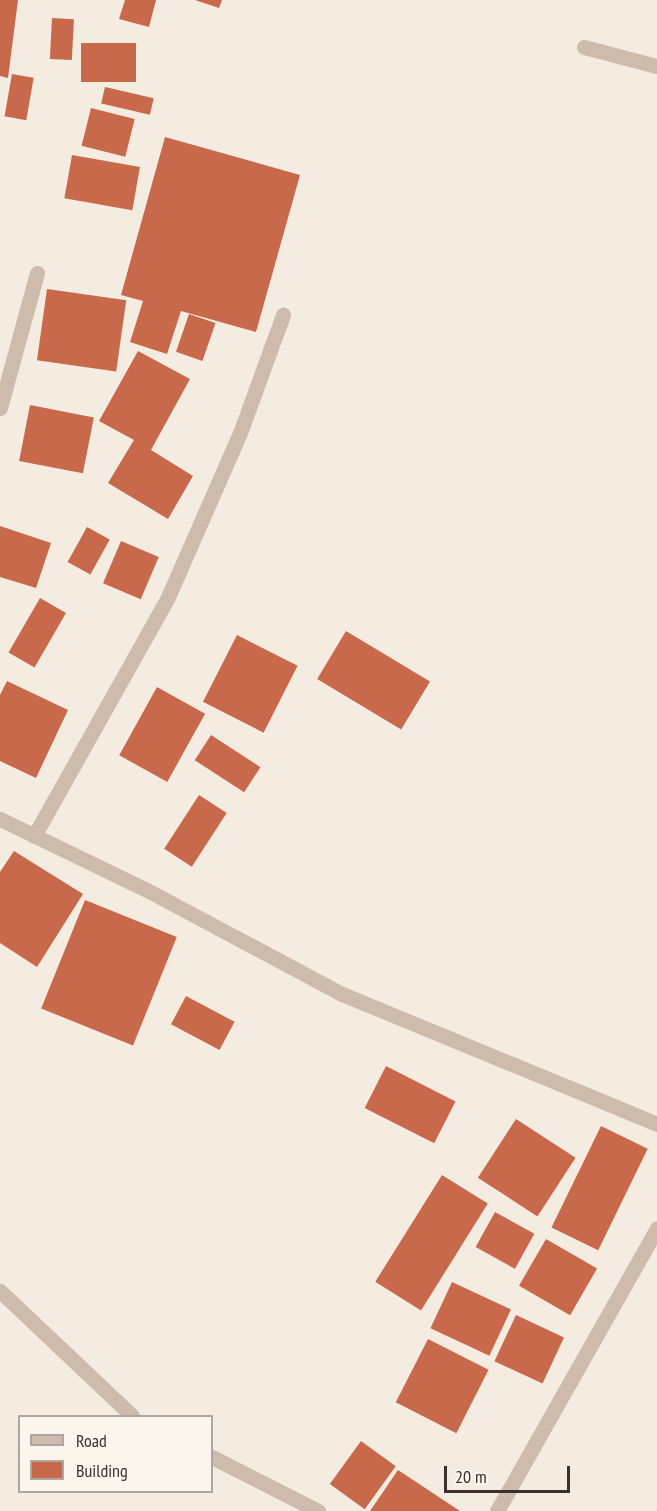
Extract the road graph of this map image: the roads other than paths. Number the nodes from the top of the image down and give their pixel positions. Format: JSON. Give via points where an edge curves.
{"nodes":[{"id":1,"x":584,"y":47,"type":"dead end"},
{"id":2,"x":657,"y":66,"type":"edge"},
{"id":3,"x":37,"y":273,"type":"dead end"},
{"id":4,"x":283,"y":315,"type":"dead end"},
{"id":5,"x":0,"y":408,"type":"edge"},
{"id":6,"x":0,"y":819,"type":"edge"},
{"id":7,"x":34,"y":836,"type":"junction"},
{"id":8,"x":657,"y":1124,"type":"edge"},
{"id":9,"x":657,"y":1228,"type":"edge"},
{"id":10,"x":0,"y":1291,"type":"edge"},
{"id":11,"x":131,"y":1415,"type":"edge"},
{"id":12,"x":213,"y":1458,"type":"edge"},
{"id":13,"x":315,"y":1510,"type":"edge"},
{"id":14,"x":497,"y":1511,"type":"edge"}],
"edges":[{"from":1,"to":2,"type":"street"},
{"from":3,"to":5,"type":"street"},
{"from":4,"to":7,"type":"street","via":[[240,433],[168,597]]},
{"from":6,"to":7,"type":"street"},
{"from":7,"to":8,"type":"street","via":[[147,890],[342,994]]},
{"from":9,"to":14,"type":"street"},
{"from":10,"to":11,"type":"street"},
{"from":12,"to":13,"type":"street"}]}
